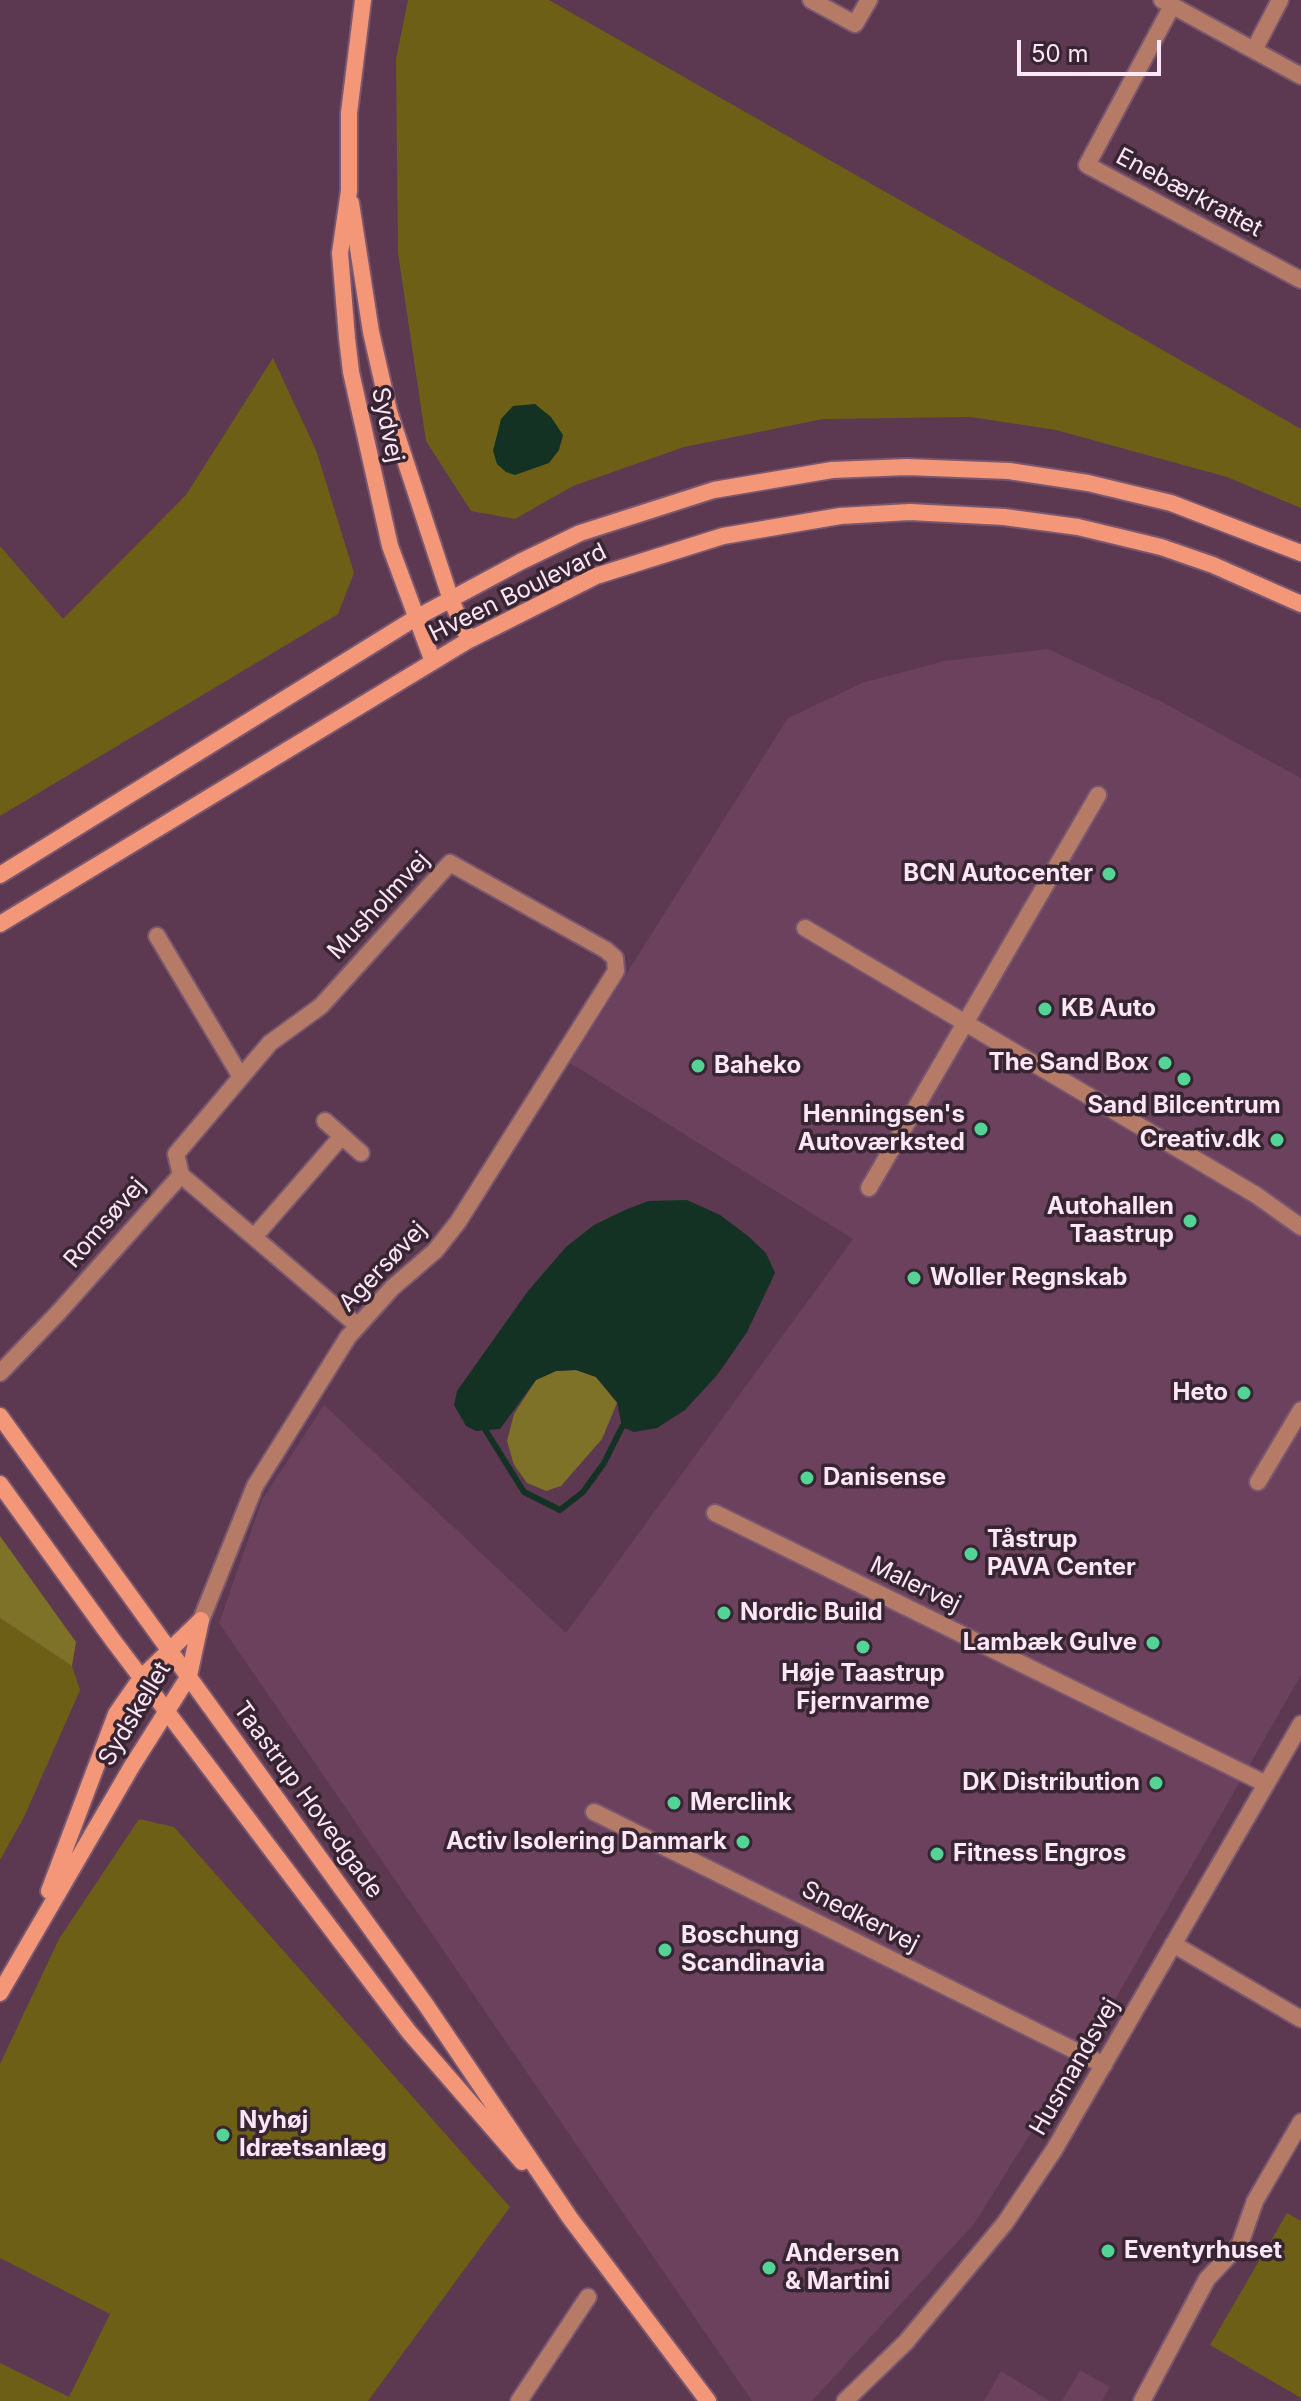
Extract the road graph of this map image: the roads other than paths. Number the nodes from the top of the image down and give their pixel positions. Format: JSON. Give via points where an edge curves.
{"nodes":[{"id":1,"x":363,"y":0,"type":"edge"},
{"id":2,"x":811,"y":0,"type":"edge"},
{"id":3,"x":869,"y":0,"type":"edge"},
{"id":4,"x":1280,"y":0,"type":"edge"},
{"id":5,"x":1167,"y":3,"type":"edge"},
{"id":6,"x":1254,"y":50,"type":"junction"},
{"id":7,"x":1301,"y":76,"type":"edge"},
{"id":8,"x":349,"y":191,"type":"junction"},
{"id":9,"x":1301,"y":280,"type":"edge"},
{"id":10,"x":1301,"y":553,"type":"edge"},
{"id":11,"x":451,"y":600,"type":"junction"},
{"id":12,"x":1301,"y":604,"type":"edge"},
{"id":13,"x":414,"y":619,"type":"junction"},
{"id":14,"x":469,"y":640,"type":"junction"},
{"id":15,"x":433,"y":662,"type":"junction"},
{"id":16,"x":1098,"y":795,"type":"dead end"},
{"id":17,"x":0,"y":875,"type":"edge"},
{"id":18,"x":0,"y":924,"type":"edge"},
{"id":19,"x":805,"y":928,"type":"dead end"},
{"id":20,"x":157,"y":936,"type":"dead end"},
{"id":21,"x":615,"y":958,"type":"joint"},
{"id":22,"x":964,"y":1023,"type":"junction"},
{"id":23,"x":241,"y":1077,"type":"junction"},
{"id":24,"x":325,"y":1121,"type":"dead end"},
{"id":25,"x":342,"y":1136,"type":"junction"},
{"id":26,"x":361,"y":1153,"type":"dead end"},
{"id":27,"x":181,"y":1175,"type":"junction"},
{"id":28,"x":869,"y":1188,"type":"dead end"},
{"id":29,"x":1301,"y":1227,"type":"edge"},
{"id":30,"x":254,"y":1237,"type":"junction"},
{"id":31,"x":358,"y":1326,"type":"junction"},
{"id":32,"x":0,"y":1373,"type":"edge"},
{"id":33,"x":1301,"y":1410,"type":"edge"},
{"id":34,"x":0,"y":1416,"type":"edge"},
{"id":35,"x":1258,"y":1482,"type":"dead end"},
{"id":36,"x":0,"y":1484,"type":"edge"},
{"id":37,"x":715,"y":1513,"type":"dead end"},
{"id":38,"x":201,"y":1620,"type":"junction"},
{"id":39,"x":170,"y":1649,"type":"junction"},
{"id":40,"x":189,"y":1676,"type":"junction"},
{"id":41,"x":141,"y":1678,"type":"junction"},
{"id":42,"x":166,"y":1711,"type":"junction"},
{"id":43,"x":1301,"y":1724,"type":"edge"},
{"id":44,"x":1266,"y":1784,"type":"junction"},
{"id":45,"x":594,"y":1812,"type":"dead end"},
{"id":46,"x":34,"y":1930,"type":"junction"},
{"id":47,"x":1173,"y":1944,"type":"junction"},
{"id":48,"x":0,"y":1993,"type":"edge"},
{"id":49,"x":1301,"y":2019,"type":"edge"},
{"id":50,"x":1104,"y":2065,"type":"junction"},
{"id":51,"x":1301,"y":2122,"type":"edge"},
{"id":52,"x":570,"y":2218,"type":"junction"},
{"id":53,"x":588,"y":2297,"type":"dead end"},
{"id":54,"x":519,"y":2401,"type":"edge"},
{"id":55,"x":708,"y":2401,"type":"edge"},
{"id":56,"x":845,"y":2401,"type":"edge"},
{"id":57,"x":1142,"y":2401,"type":"edge"}],
"edges":[{"from":1,"to":8,"type":"street","name":"Sydvej","via":[[349,113]]},
{"from":2,"to":3,"type":"street","via":[[855,24]]},
{"from":4,"to":6,"type":"street"},
{"from":5,"to":6,"type":"street"},
{"from":5,"to":9,"type":"street","name":"Enebærkrattet","via":[[1087,165]]},
{"from":6,"to":7,"type":"street"},
{"from":8,"to":11,"type":"street","name":"Sydvej","via":[[389,411]]},
{"from":8,"to":13,"type":"street","name":"Sydvej","via":[[340,253],[351,372],[390,546]]},
{"from":10,"to":11,"type":"street","name":"Hveen Boulevard","via":[[1229,522],[1088,483],[1009,471],[832,470],[756,481],[651,508],[580,533]]},
{"from":11,"to":13,"type":"street","name":"Hveen Boulevard"},
{"from":11,"to":14,"type":"street","name":"Sydvej"},
{"from":12,"to":14,"type":"street","name":"Hveen Boulevard","via":[[1161,547],[1078,527],[1004,517],[896,513],[771,526],[664,552],[596,576]]},
{"from":13,"to":15,"type":"street","name":"Sydvej"},
{"from":13,"to":17,"type":"street","name":"Hveen Boulevard"},
{"from":14,"to":15,"type":"street","name":"Hveen Boulevard"},
{"from":15,"to":18,"type":"street","name":"Hveen Boulevard"},
{"from":16,"to":22,"type":"street"},
{"from":19,"to":22,"type":"street"},
{"from":20,"to":23,"type":"street"},
{"from":21,"to":23,"type":"street","name":"Musholmvej","via":[[450,863],[321,1006],[270,1043]]},
{"from":21,"to":31,"type":"street","name":"Agersøvej","via":[[616,971],[458,1222]]},
{"from":22,"to":28,"type":"street"},
{"from":22,"to":29,"type":"street","via":[[1256,1195]]},
{"from":23,"to":27,"type":"street","name":"Musholmvej","via":[[176,1154]]},
{"from":24,"to":25,"type":"street"},
{"from":25,"to":26,"type":"street"},
{"from":25,"to":30,"type":"street"},
{"from":27,"to":30,"type":"street","name":"Romsøvej"},
{"from":27,"to":32,"type":"street","name":"Romsøvej"},
{"from":30,"to":31,"type":"street","name":"Romsøvej"},
{"from":31,"to":38,"type":"street","name":"Agersøvej","via":[[255,1486]]},
{"from":33,"to":35,"type":"street"},
{"from":34,"to":39,"type":"street","name":"Taastrup Hovedgade"},
{"from":36,"to":41,"type":"street","name":"Taastrup Hovedgade"},
{"from":37,"to":44,"type":"street","name":"Malervej"},
{"from":38,"to":39,"type":"street","name":"Sydskellet"},
{"from":38,"to":40,"type":"street","name":"Sydskellet"},
{"from":39,"to":40,"type":"street","name":"Taastrup Hovedgade"},
{"from":39,"to":41,"type":"street","name":"Sydskellet"},
{"from":40,"to":42,"type":"street","name":"Sydskellet"},
{"from":40,"to":52,"type":"street","name":"Taastrup Hovedgade","via":[[426,2005]]},
{"from":41,"to":42,"type":"street","name":"Taastrup Hovedgade"},
{"from":41,"to":46,"type":"street","name":"Sydskellet","via":[[116,1714]]},
{"from":42,"to":46,"type":"street","name":"Sydskellet"},
{"from":42,"to":52,"type":"street","name":"Taastrup Hovedgade","via":[[409,2032]]},
{"from":43,"to":44,"type":"street","name":"Husmandsvej"},
{"from":44,"to":47,"type":"street","name":"Husmandsvej"},
{"from":45,"to":50,"type":"street","name":"Snedkervej"},
{"from":46,"to":48,"type":"street","name":"Sydskellet"},
{"from":47,"to":49,"type":"street"},
{"from":47,"to":50,"type":"street","name":"Husmandsvej"},
{"from":50,"to":56,"type":"street","name":"Husmandsvej","via":[[1005,2223],[906,2342]]},
{"from":51,"to":57,"type":"street","via":[[1255,2201],[1240,2244],[1207,2279]]},
{"from":52,"to":55,"type":"street","name":"Taastrup Hovedgade"},
{"from":53,"to":54,"type":"street"}]}
